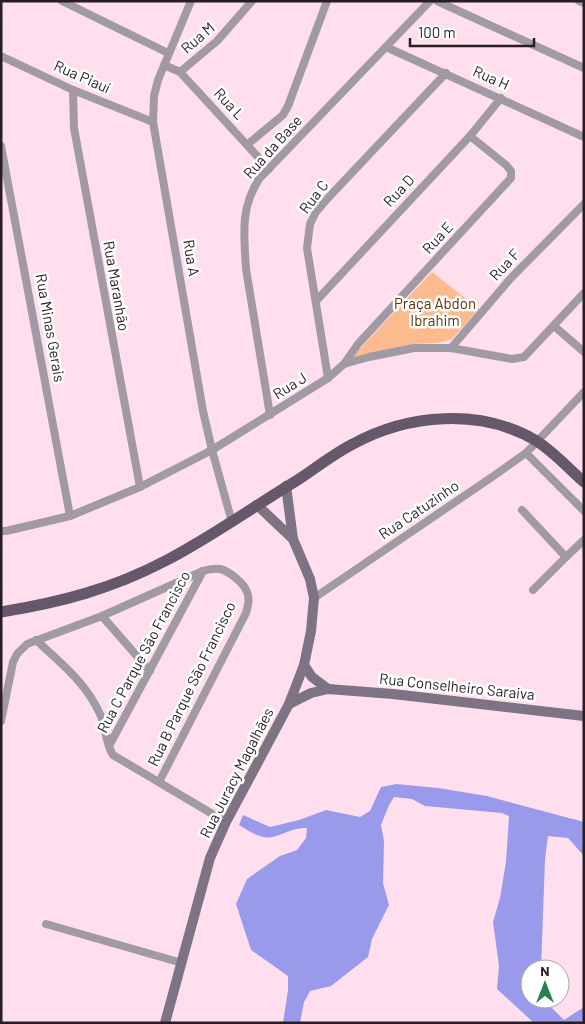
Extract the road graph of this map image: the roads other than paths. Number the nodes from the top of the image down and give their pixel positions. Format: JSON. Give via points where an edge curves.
{"nodes":[{"id":1,"x":62,"y":1,"type":"edge"},
{"id":2,"x":192,"y":1,"type":"edge"},
{"id":3,"x":252,"y":1,"type":"edge"},
{"id":4,"x":327,"y":1,"type":"edge"},
{"id":5,"x":430,"y":1,"type":"edge"},
{"id":6,"x":437,"y":1,"type":"edge"},
{"id":7,"x":579,"y":1,"type":"edge"},
{"id":8,"x":584,"y":3,"type":"edge"},
{"id":9,"x":386,"y":47,"type":"junction"},
{"id":10,"x":168,"y":53,"type":"junction"},
{"id":11,"x":1,"y":56,"type":"edge"},
{"id":12,"x":164,"y":65,"type":"junction"},
{"id":13,"x":584,"y":68,"type":"edge"},
{"id":14,"x":180,"y":72,"type":"junction"},
{"id":15,"x":446,"y":73,"type":"junction"},
{"id":16,"x":73,"y":90,"type":"junction"},
{"id":17,"x":501,"y":98,"type":"junction"},
{"id":18,"x":153,"y":122,"type":"junction"},
{"id":19,"x":470,"y":136,"type":"junction"},
{"id":20,"x":584,"y":137,"type":"edge"},
{"id":21,"x":248,"y":144,"type":"junction"},
{"id":22,"x":1,"y":146,"type":"edge"},
{"id":23,"x":269,"y":169,"type":"junction"},
{"id":24,"x":584,"y":204,"type":"edge"},
{"id":25,"x":584,"y":293,"type":"edge"},
{"id":26,"x":316,"y":301,"type":"junction"},
{"id":27,"x":554,"y":326,"type":"junction"},
{"id":28,"x":451,"y":348,"type":"junction"},
{"id":29,"x":584,"y":352,"type":"edge"},
{"id":30,"x":344,"y":364,"type":"junction"},
{"id":31,"x":328,"y":378,"type":"junction"},
{"id":32,"x":584,"y":392,"type":"edge"},
{"id":33,"x":270,"y":415,"type":"junction"},
{"id":34,"x":536,"y":441,"type":"junction"},
{"id":35,"x":212,"y":450,"type":"junction"},
{"id":36,"x":526,"y":453,"type":"junction"},
{"id":37,"x":584,"y":482,"type":"edge"},
{"id":38,"x":286,"y":486,"type":"junction"},
{"id":39,"x":140,"y":487,"type":"junction"},
{"id":40,"x":257,"y":505,"type":"junction"},
{"id":41,"x":522,"y":510,"type":"dead end"},
{"id":42,"x":584,"y":511,"type":"edge"},
{"id":43,"x":70,"y":516,"type":"junction"},
{"id":44,"x":232,"y":522,"type":"junction"},
{"id":45,"x":1,"y":531,"type":"edge"},
{"id":46,"x":293,"y":539,"type":"junction"},
{"id":47,"x":584,"y":540,"type":"edge"},
{"id":48,"x":566,"y":557,"type":"junction"},
{"id":49,"x":203,"y":571,"type":"junction"},
{"id":50,"x":533,"y":590,"type":"dead end"},
{"id":51,"x":314,"y":598,"type":"junction"},
{"id":52,"x":4,"y":611,"type":"edge"},
{"id":53,"x":102,"y":616,"type":"junction"},
{"id":54,"x":36,"y":640,"type":"junction"},
{"id":55,"x":304,"y":665,"type":"junction"},
{"id":56,"x":150,"y":671,"type":"junction"},
{"id":57,"x":328,"y":689,"type":"junction"},
{"id":58,"x":289,"y":704,"type":"junction"},
{"id":59,"x":584,"y":716,"type":"edge"},
{"id":60,"x":1,"y":721,"type":"edge"},
{"id":61,"x":109,"y":746,"type":"junction"},
{"id":62,"x":159,"y":782,"type":"junction"},
{"id":63,"x":226,"y":822,"type":"junction"},
{"id":64,"x":46,"y":924,"type":"dead end"},
{"id":65,"x":182,"y":963,"type":"junction"},
{"id":66,"x":165,"y":1023,"type":"edge"}],
"edges":[{"from":1,"to":10,"type":"street"},
{"from":2,"to":10,"type":"street","name":"Rua A"},
{"from":3,"to":14,"type":"street","name":"Rua M","via":[[217,41]]},
{"from":4,"to":21,"type":"street","via":[[288,106],[283,115]]},
{"from":5,"to":9,"type":"street","name":"Rua da Base"},
{"from":6,"to":13,"type":"street"},
{"from":7,"to":8,"type":"street"},
{"from":9,"to":15,"type":"street","name":"Rua H"},
{"from":9,"to":23,"type":"street","name":"Rua da Base"},
{"from":10,"to":12,"type":"street","name":"Rua A"},
{"from":11,"to":16,"type":"street","name":"Rua Piauí"},
{"from":12,"to":14,"type":"street","name":"Rua L"},
{"from":12,"to":18,"type":"street","name":"Rua A","via":[[154,96]]},
{"from":14,"to":21,"type":"street","name":"Rua L"},
{"from":15,"to":17,"type":"street","name":"Rua H"},
{"from":15,"to":26,"type":"street","name":"Rua C","via":[[316,212],[310,224],[307,248]]},
{"from":16,"to":18,"type":"street","name":"Rua Piauí"},
{"from":16,"to":39,"type":"street","name":"Rua Maranhão","via":[[74,128]]},
{"from":17,"to":19,"type":"street","name":"Rua D"},
{"from":17,"to":20,"type":"street","name":"Rua H"},
{"from":18,"to":35,"type":"street","name":"Rua A"},
{"from":19,"to":26,"type":"street","name":"Rua D"},
{"from":19,"to":30,"type":"street","name":"Rua E","via":[[512,171],[511,178],[358,344]]},
{"from":21,"to":23,"type":"street","name":"Rua L"},
{"from":22,"to":43,"type":"street","name":"Rua Minas Gerais"},
{"from":23,"to":33,"type":"street","name":"Rua da Base","via":[[252,190],[244,222],[246,269]]},
{"from":24,"to":28,"type":"street","name":"Rua F","via":[[510,279]]},
{"from":25,"to":27,"type":"street","name":"Rua J"},
{"from":26,"to":31,"type":"street","name":"Rua C"},
{"from":27,"to":28,"type":"street","name":"Rua J","via":[[529,352],[518,358]]},
{"from":27,"to":29,"type":"street"},
{"from":28,"to":30,"type":"street","name":"Rua J","via":[[414,348]]},
{"from":30,"to":31,"type":"street","name":"Rua J"},
{"from":31,"to":33,"type":"street","name":"Rua J"},
{"from":32,"to":34,"type":"street","name":"Rua Catuzinho"},
{"from":33,"to":35,"type":"street","name":"Rua J"},
{"from":34,"to":36,"type":"street","name":"Rua Catuzinho"},
{"from":34,"to":37,"type":"main road"},
{"from":34,"to":38,"type":"main road","via":[[488,422],[425,420],[400,425],[353,444]]},
{"from":35,"to":39,"type":"street","name":"Rua J"},
{"from":35,"to":44,"type":"street","name":"Rua A"},
{"from":36,"to":42,"type":"street"},
{"from":36,"to":51,"type":"street","name":"Rua Catuzinho"},
{"from":38,"to":40,"type":"main road"},
{"from":38,"to":46,"type":"street"},
{"from":39,"to":43,"type":"street","name":"Rua J"},
{"from":40,"to":44,"type":"main road"},
{"from":40,"to":46,"type":"street"},
{"from":41,"to":48,"type":"street"},
{"from":43,"to":45,"type":"street","name":"Rua J"},
{"from":44,"to":52,"type":"main road","via":[[167,560],[114,585],[63,601]]},
{"from":46,"to":51,"type":"street","name":"Rua Juracy Magalhães","via":[[310,579]]},
{"from":47,"to":48,"type":"street"},
{"from":48,"to":50,"type":"street"},
{"from":49,"to":53,"type":"street","name":"Rua B Parque São Francisco"},
{"from":49,"to":56,"type":"street","name":"Rua C Parque São Francisco"},
{"from":49,"to":62,"type":"street","name":"Rua B Parque São Francisco","via":[[213,568],[230,574],[248,593],[248,606]]},
{"from":51,"to":55,"type":"street","name":"Rua Juracy Magalhães"},
{"from":53,"to":54,"type":"street","name":"Rua B Parque São Francisco"},
{"from":53,"to":56,"type":"street"},
{"from":54,"to":60,"type":"street","name":"Rua B Parque São Francisco","via":[[17,654]]},
{"from":54,"to":61,"type":"street","via":[[84,688],[100,712]]},
{"from":55,"to":57,"type":"street","via":[[312,677]]},
{"from":55,"to":58,"type":"street","name":"Rua Juracy Magalhães"},
{"from":56,"to":61,"type":"street","name":"Rua C Parque São Francisco"},
{"from":57,"to":58,"type":"street","name":"Rua Conselheiro Saraiva"},
{"from":57,"to":59,"type":"street","name":"Rua Conselheiro Saraiva"},
{"from":58,"to":63,"type":"street","name":"Rua Juracy Magalhães"},
{"from":61,"to":62,"type":"street","via":[[113,755]]},
{"from":62,"to":63,"type":"street"},
{"from":63,"to":65,"type":"street","name":"Rua Juracy Magalhães","via":[[208,867]]},
{"from":64,"to":65,"type":"street"},
{"from":65,"to":66,"type":"street","name":"Rua Juracy Magalhães"}]}
